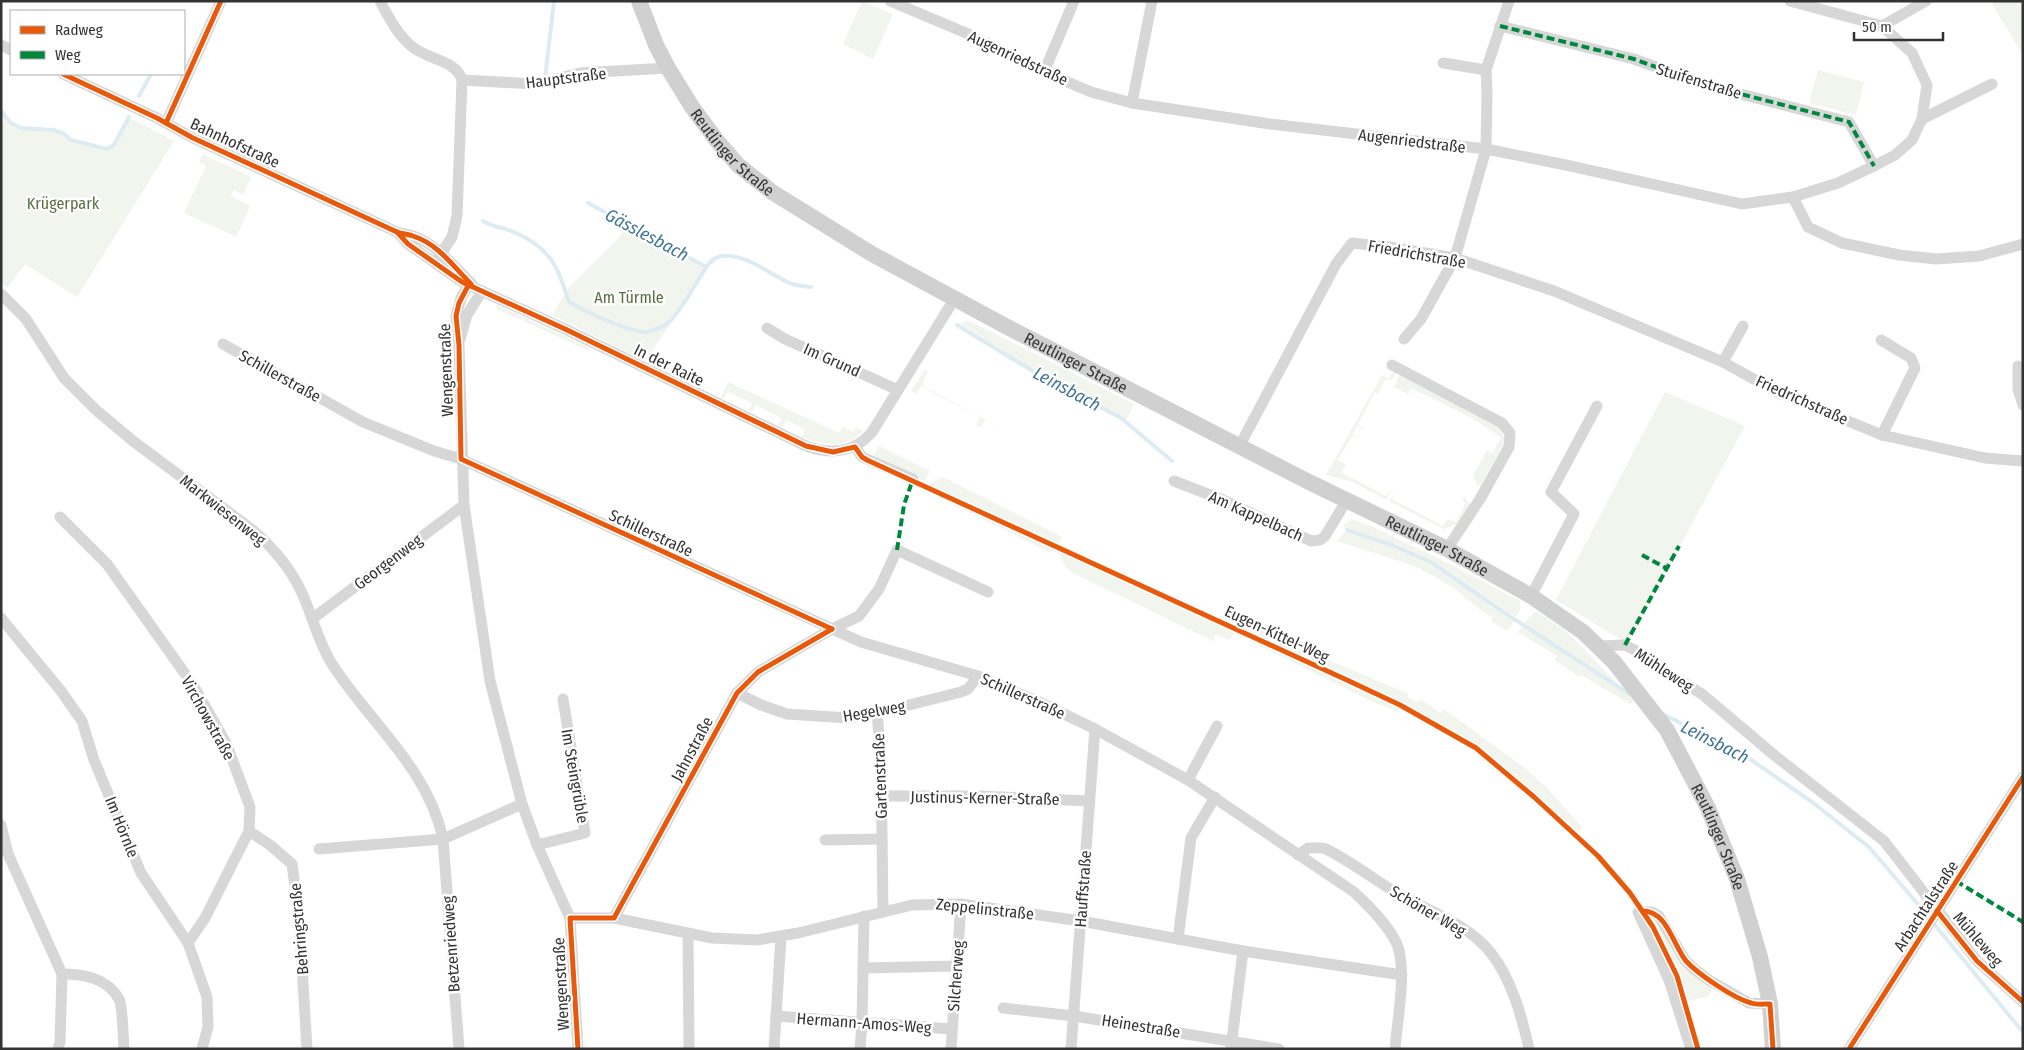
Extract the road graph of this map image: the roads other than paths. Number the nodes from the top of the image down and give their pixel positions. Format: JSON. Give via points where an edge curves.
{"nodes":[{"id":1,"x":220,"y":1,"type":"edge"},
{"id":2,"x":380,"y":1,"type":"edge"},
{"id":3,"x":639,"y":1,"type":"edge"},
{"id":4,"x":890,"y":1,"type":"edge"},
{"id":5,"x":1074,"y":1,"type":"edge"},
{"id":6,"x":1152,"y":1,"type":"edge"},
{"id":7,"x":1509,"y":1,"type":"edge"},
{"id":8,"x":1790,"y":1,"type":"edge"},
{"id":9,"x":1926,"y":1,"type":"edge"},
{"id":10,"x":1500,"y":26,"type":"junction"},
{"id":11,"x":1882,"y":26,"type":"junction"},
{"id":12,"x":1443,"y":63,"type":"dead end"},
{"id":13,"x":668,"y":68,"type":"junction"},
{"id":14,"x":1486,"y":70,"type":"junction"},
{"id":15,"x":1044,"y":72,"type":"junction"},
{"id":16,"x":65,"y":75,"type":"edge"},
{"id":17,"x":462,"y":80,"type":"junction"},
{"id":18,"x":1992,"y":84,"type":"dead end"},
{"id":19,"x":1132,"y":103,"type":"junction"},
{"id":20,"x":1922,"y":119,"type":"junction"},
{"id":21,"x":166,"y":123,"type":"junction"},
{"id":22,"x":1486,"y":149,"type":"junction"},
{"id":23,"x":1874,"y":166,"type":"junction"},
{"id":24,"x":1793,"y":197,"type":"junction"},
{"id":25,"x":2023,"y":244,"type":"edge"},
{"id":26,"x":439,"y":258,"type":"junction"},
{"id":27,"x":1455,"y":258,"type":"junction"},
{"id":28,"x":474,"y":286,"type":"junction"},
{"id":29,"x":1,"y":294,"type":"edge"},
{"id":30,"x":955,"y":298,"type":"junction"},
{"id":31,"x":1743,"y":326,"type":"dead end"},
{"id":32,"x":767,"y":328,"type":"dead end"},
{"id":33,"x":1404,"y":339,"type":"dead end"},
{"id":34,"x":1881,"y":340,"type":"dead end"},
{"id":35,"x":223,"y":344,"type":"dead end"},
{"id":36,"x":1724,"y":362,"type":"junction"},
{"id":37,"x":1392,"y":365,"type":"dead end"},
{"id":38,"x":2018,"y":366,"type":"dead end"},
{"id":39,"x":898,"y":390,"type":"junction"},
{"id":40,"x":2023,"y":405,"type":"edge"},
{"id":41,"x":1597,"y":406,"type":"dead end"},
{"id":42,"x":1882,"y":435,"type":"junction"},
{"id":43,"x":1240,"y":445,"type":"junction"},
{"id":44,"x":855,"y":447,"type":"junction"},
{"id":45,"x":461,"y":459,"type":"junction"},
{"id":46,"x":2023,"y":461,"type":"edge"},
{"id":47,"x":913,"y":479,"type":"dead end"},
{"id":48,"x":1174,"y":481,"type":"dead end"},
{"id":49,"x":1347,"y":500,"type":"junction"},
{"id":50,"x":464,"y":505,"type":"junction"},
{"id":51,"x":60,"y":516,"type":"dead end"},
{"id":52,"x":1447,"y":549,"type":"junction"},
{"id":53,"x":988,"y":592,"type":"dead end"},
{"id":54,"x":1531,"y":596,"type":"junction"},
{"id":55,"x":1,"y":618,"type":"edge"},
{"id":56,"x":312,"y":619,"type":"junction"},
{"id":57,"x":832,"y":629,"type":"junction"},
{"id":58,"x":1598,"y":646,"type":"junction"},
{"id":59,"x":978,"y":676,"type":"junction"},
{"id":60,"x":737,"y":693,"type":"junction"},
{"id":61,"x":563,"y":699,"type":"dead end"},
{"id":62,"x":877,"y":713,"type":"junction"},
{"id":63,"x":1217,"y":726,"type":"dead end"},
{"id":64,"x":1095,"y":729,"type":"junction"},
{"id":65,"x":2023,"y":777,"type":"edge"},
{"id":66,"x":1188,"y":780,"type":"junction"},
{"id":67,"x":881,"y":796,"type":"junction"},
{"id":68,"x":1215,"y":798,"type":"junction"},
{"id":69,"x":1089,"y":801,"type":"junction"},
{"id":70,"x":522,"y":804,"type":"junction"},
{"id":71,"x":1,"y":825,"type":"edge"},
{"id":72,"x":249,"y":831,"type":"junction"},
{"id":73,"x":443,"y":839,"type":"junction"},
{"id":74,"x":881,"y":839,"type":"junction"},
{"id":75,"x":826,"y":840,"type":"dead end"},
{"id":76,"x":536,"y":845,"type":"junction"},
{"id":77,"x":319,"y":849,"type":"dead end"},
{"id":78,"x":1298,"y":855,"type":"junction"},
{"id":79,"x":961,"y":904,"type":"junction"},
{"id":80,"x":1937,"y":911,"type":"junction"},
{"id":81,"x":883,"y":912,"type":"junction"},
{"id":82,"x":864,"y":916,"type":"junction"},
{"id":83,"x":570,"y":918,"type":"junction"},
{"id":84,"x":614,"y":918,"type":"junction"},
{"id":85,"x":1080,"y":921,"type":"junction"},
{"id":86,"x":688,"y":934,"type":"junction"},
{"id":87,"x":781,"y":937,"type":"junction"},
{"id":88,"x":1178,"y":939,"type":"junction"},
{"id":89,"x":188,"y":943,"type":"junction"},
{"id":90,"x":1243,"y":951,"type":"junction"},
{"id":91,"x":956,"y":966,"type":"junction"},
{"id":92,"x":863,"y":968,"type":"junction"},
{"id":93,"x":62,"y":974,"type":"junction"},
{"id":94,"x":1402,"y":975,"type":"junction"},
{"id":95,"x":2023,"y":1002,"type":"edge"},
{"id":96,"x":1770,"y":1004,"type":"junction"},
{"id":97,"x":1004,"y":1008,"type":"dead end"},
{"id":98,"x":776,"y":1016,"type":"junction"},
{"id":99,"x":1074,"y":1016,"type":"junction"},
{"id":100,"x":862,"y":1023,"type":"junction"},
{"id":101,"x":952,"y":1029,"type":"junction"},
{"id":102,"x":1232,"y":1045,"type":"edge"},
{"id":103,"x":58,"y":1049,"type":"edge"},
{"id":104,"x":124,"y":1049,"type":"edge"},
{"id":105,"x":202,"y":1049,"type":"edge"},
{"id":106,"x":306,"y":1049,"type":"edge"},
{"id":107,"x":459,"y":1049,"type":"edge"},
{"id":108,"x":578,"y":1049,"type":"edge"},
{"id":109,"x":689,"y":1049,"type":"edge"},
{"id":110,"x":774,"y":1049,"type":"edge"},
{"id":111,"x":860,"y":1049,"type":"edge"},
{"id":112,"x":951,"y":1049,"type":"edge"},
{"id":113,"x":1071,"y":1049,"type":"edge"},
{"id":114,"x":1279,"y":1049,"type":"edge"},
{"id":115,"x":1395,"y":1049,"type":"edge"},
{"id":116,"x":1529,"y":1049,"type":"edge"},
{"id":117,"x":1691,"y":1049,"type":"edge"},
{"id":118,"x":1773,"y":1049,"type":"edge"},
{"id":119,"x":1849,"y":1049,"type":"edge"}],
"edges":[{"from":1,"to":21,"type":"street"},
{"from":2,"to":17,"type":"street","via":[[408,44],[454,68]]},
{"from":3,"to":13,"type":"main road","name":"Reutlinger Straße"},
{"from":4,"to":15,"type":"street","name":"Augenriedstraße","via":[[966,33]]},
{"from":5,"to":15,"type":"street"},
{"from":6,"to":19,"type":"street"},
{"from":7,"to":10,"type":"street"},
{"from":8,"to":11,"type":"street","name":"Augenriedstraße"},
{"from":9,"to":11,"type":"street"},
{"from":10,"to":14,"type":"street"},
{"from":10,"to":23,"type":"street","name":"Stuifenstraße","via":[[1634,59],[1702,84],[1849,122]]},
{"from":11,"to":20,"type":"street","name":"Augenriedstraße","via":[[1912,53],[1926,85]]},
{"from":12,"to":14,"type":"street"},
{"from":13,"to":17,"type":"street","name":"Hauptstraße","via":[[580,73],[535,84]]},
{"from":13,"to":30,"type":"main road","name":"Reutlinger Straße","via":[[692,107],[745,172],[830,229]]},
{"from":14,"to":22,"type":"street"},
{"from":15,"to":19,"type":"street","name":"Augenriedstraße","via":[[1091,92]]},
{"from":16,"to":21,"type":"street","name":"Bahnhofstraße"},
{"from":17,"to":26,"type":"street","via":[[457,216],[452,236]]},
{"from":18,"to":20,"type":"street"},
{"from":19,"to":22,"type":"street","name":"Augenriedstraße","via":[[1270,124]]},
{"from":20,"to":23,"type":"street","name":"Augenriedstraße","via":[[1912,140],[1895,155]]},
{"from":21,"to":26,"type":"street","name":"Bahnhofstraße","via":[[397,232],[413,236]]},
{"from":22,"to":24,"type":"street","name":"Augenriedstraße","via":[[1742,204]]},
{"from":22,"to":27,"type":"street"},
{"from":23,"to":24,"type":"street","name":"Augenriedstraße","via":[[1838,183]]},
{"from":24,"to":25,"type":"street","via":[[1808,227],[1842,243],[1899,255],[1936,260],[1980,256]]},
{"from":26,"to":28,"type":"street","name":"Bahnhofstraße","via":[[454,278]]},
{"from":27,"to":33,"type":"street","via":[[1421,319]]},
{"from":27,"to":36,"type":"street","name":"Friedrichstraße","via":[[1554,291]]},
{"from":27,"to":43,"type":"street","name":"Friedrichstraße","via":[[1352,244],[1336,264]]},
{"from":28,"to":44,"type":"street","name":"In der Raite","via":[[806,446],[833,452]]},
{"from":28,"to":45,"type":"street","name":"Wengenstraße","via":[[459,345]]},
{"from":29,"to":56,"type":"street","name":"Markwiesenweg","via":[[26,319],[64,378],[96,410],[271,547],[292,574]]},
{"from":30,"to":39,"type":"street"},
{"from":30,"to":43,"type":"main road","name":"Reutlinger Straße"},
{"from":31,"to":36,"type":"street"},
{"from":32,"to":39,"type":"street","name":"Im Grund"},
{"from":34,"to":42,"type":"street","via":[[1911,358],[1915,368]]},
{"from":35,"to":45,"type":"street","name":"Schillerstraße","via":[[363,422]]},
{"from":36,"to":42,"type":"street","name":"Friedrichstraße","via":[[1777,392]]},
{"from":37,"to":52,"type":"street","via":[[1502,422],[1510,433],[1509,447]]},
{"from":38,"to":40,"type":"street","via":[[2018,389]]},
{"from":39,"to":44,"type":"street","via":[[872,432]]},
{"from":41,"to":54,"type":"street","via":[[1550,492],[1574,514]]},
{"from":42,"to":46,"type":"street","name":"Friedrichstraße","via":[[1984,458]]},
{"from":43,"to":49,"type":"main road","name":"Reutlinger Straße"},
{"from":44,"to":47,"type":"street","via":[[862,457]]},
{"from":45,"to":50,"type":"street","name":"Wengenstraße"},
{"from":45,"to":57,"type":"street","name":"Schillerstraße"},
{"from":48,"to":49,"type":"street","name":"Am Kappelbach","via":[[1311,541],[1325,536]]},
{"from":49,"to":52,"type":"main road","name":"Reutlinger Straße"},
{"from":50,"to":56,"type":"street","name":"Georgenweg"},
{"from":50,"to":70,"type":"street","name":"Wengenstraße","via":[[490,681]]},
{"from":51,"to":72,"type":"street","name":"Virchowstraße","via":[[107,564],[193,685],[226,743],[250,807]]},
{"from":52,"to":54,"type":"main road","name":"Reutlinger Straße"},
{"from":53,"to":57,"type":"street","name":"Jahnstraße","via":[[897,550],[879,589],[859,616]]},
{"from":54,"to":58,"type":"main road","name":"Reutlinger Straße","via":[[1584,632]]},
{"from":55,"to":89,"type":"street","name":"Im Hörnle","via":[[82,722],[140,873]]},
{"from":56,"to":73,"type":"street","name":"Markwiesenweg","via":[[332,663],[398,748],[428,794]]},
{"from":57,"to":59,"type":"street","name":"Schillerstraße","via":[[861,642]]},
{"from":57,"to":60,"type":"street","name":"Jahnstraße","via":[[758,672]]},
{"from":58,"to":80,"type":"street","name":"Mühleweg","via":[[1625,645],[1702,694],[1884,841]]},
{"from":58,"to":96,"type":"main road","name":"Reutlinger Straße","via":[[1667,730],[1708,808],[1737,879]]},
{"from":59,"to":62,"type":"street","name":"Hegelweg","via":[[968,689],[960,692]]},
{"from":59,"to":64,"type":"street","name":"Schillerstraße"},
{"from":60,"to":62,"type":"street","name":"Hegelweg","via":[[761,706],[787,714],[848,718]]},
{"from":60,"to":84,"type":"street","name":"Jahnstraße"},
{"from":61,"to":76,"type":"street","name":"Im Steingrüble","via":[[585,833]]},
{"from":62,"to":67,"type":"street","name":"Gartenstraße"},
{"from":63,"to":66,"type":"street"},
{"from":64,"to":66,"type":"street","name":"Schillerstraße"},
{"from":64,"to":69,"type":"street","name":"Hauffstraße"},
{"from":65,"to":80,"type":"street","name":"Arbachtalstraße"},
{"from":66,"to":68,"type":"street","name":"Schillerstraße"},
{"from":67,"to":69,"type":"street","name":"Justinus-Kerner-Straße"},
{"from":67,"to":74,"type":"street","name":"Gartenstraße"},
{"from":68,"to":78,"type":"street","name":"Schillerstraße"},
{"from":68,"to":88,"type":"street","via":[[1191,838]]},
{"from":69,"to":85,"type":"street","name":"Hauffstraße"},
{"from":70,"to":73,"type":"street"},
{"from":70,"to":76,"type":"street","name":"Wengenstraße"},
{"from":71,"to":93,"type":"street","via":[[8,854]]},
{"from":72,"to":89,"type":"street","name":"Virchowstraße","via":[[205,918]]},
{"from":72,"to":106,"type":"street","name":"Behringstraße","via":[[292,864],[299,916]]},
{"from":73,"to":77,"type":"street"},
{"from":73,"to":107,"type":"street","name":"Betzenriedweg"},
{"from":74,"to":75,"type":"street","name":"Gartenstraße"},
{"from":74,"to":81,"type":"street","name":"Gartenstraße"},
{"from":76,"to":83,"type":"street","name":"Wengenstraße"},
{"from":78,"to":94,"type":"street","name":"Schillerstraße","via":[[1354,892],[1374,911],[1396,943]]},
{"from":78,"to":116,"type":"street","name":"Schöner Weg","via":[[1308,848],[1324,848],[1476,938],[1490,952],[1509,986],[1523,1021]]},
{"from":79,"to":81,"type":"street","name":"Zeppelinstraße","via":[[923,903]]},
{"from":79,"to":85,"type":"street","name":"Zeppelinstraße"},
{"from":79,"to":91,"type":"street","name":"Silcherweg"},
{"from":80,"to":95,"type":"street","name":"Mühleweg","via":[[1977,961]]},
{"from":80,"to":119,"type":"street","name":"Arbachtalstraße"},
{"from":81,"to":82,"type":"street","name":"Zeppelinstraße"},
{"from":82,"to":87,"type":"street","name":"Zeppelinstraße"},
{"from":82,"to":92,"type":"street"},
{"from":83,"to":84,"type":"street","name":"Zeppelinstraße"},
{"from":83,"to":108,"type":"street","name":"Wengenstraße"},
{"from":84,"to":86,"type":"street","name":"Zeppelinstraße"},
{"from":85,"to":88,"type":"street","name":"Zeppelinstraße"},
{"from":85,"to":99,"type":"street","name":"Hauffstraße"},
{"from":86,"to":87,"type":"street","name":"Zeppelinstraße","via":[[733,940]]},
{"from":86,"to":109,"type":"street"},
{"from":87,"to":98,"type":"street"},
{"from":88,"to":90,"type":"street","name":"Zeppelinstraße"},
{"from":89,"to":105,"type":"street","name":"Im Hörnle","via":[[207,997],[208,1027]]},
{"from":90,"to":94,"type":"street","name":"Zeppelinstraße"},
{"from":90,"to":102,"type":"street"},
{"from":91,"to":92,"type":"street"},
{"from":91,"to":101,"type":"street","name":"Silcherweg"},
{"from":92,"to":100,"type":"street"},
{"from":93,"to":103,"type":"street"},
{"from":93,"to":104,"type":"street","via":[[83,974],[105,982],[120,1000]]},
{"from":94,"to":115,"type":"street","name":"Schillerstraße"},
{"from":96,"to":117,"type":"street","via":[[1749,1003],[1709,980],[1685,960],[1659,916],[1652,912],[1638,912],[1669,980]]},
{"from":96,"to":118,"type":"main road","name":"Reutlinger Straße"},
{"from":97,"to":99,"type":"street","name":"Heinestraße"},
{"from":98,"to":100,"type":"street","name":"Hermann-Amos-Weg"},
{"from":98,"to":110,"type":"street"},
{"from":99,"to":102,"type":"street","name":"Heinestraße"},
{"from":99,"to":113,"type":"street","name":"Hauffstraße"},
{"from":100,"to":101,"type":"street","name":"Hermann-Amos-Weg"},
{"from":100,"to":111,"type":"street"},
{"from":101,"to":112,"type":"street","name":"Silcherweg"},
{"from":102,"to":114,"type":"street","name":"Heinestraße"}]}
